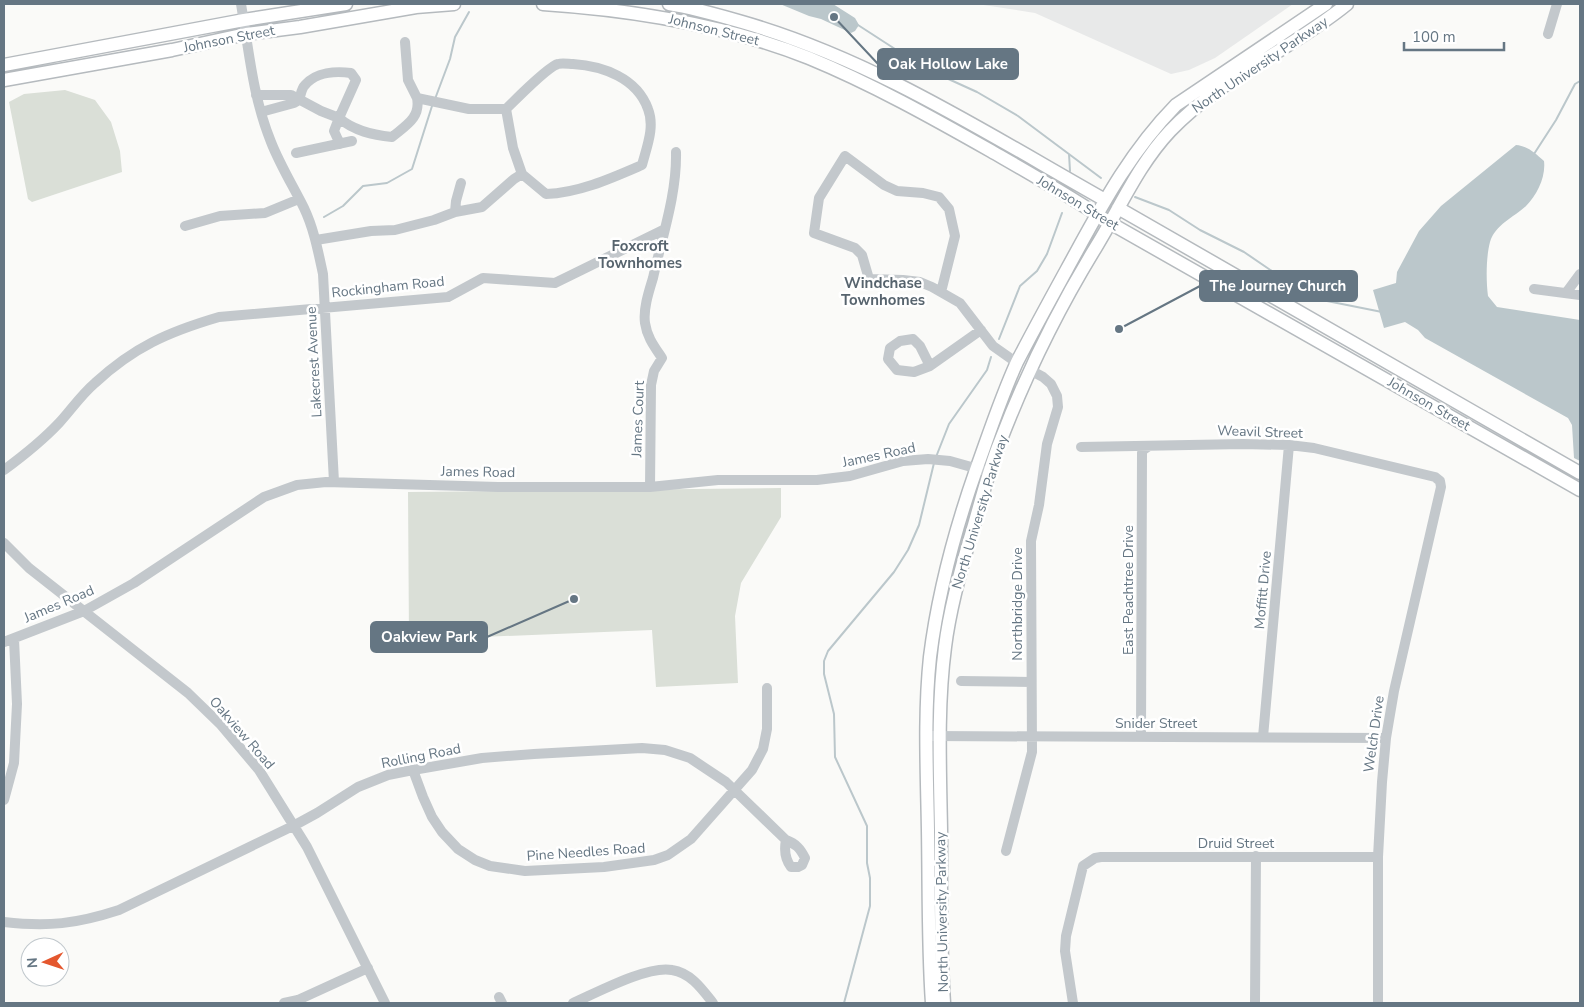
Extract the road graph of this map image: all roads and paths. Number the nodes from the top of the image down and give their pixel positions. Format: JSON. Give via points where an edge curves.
{"nodes":[{"id":1,"x":241,"y":4,"type":"edge"},
{"id":2,"x":346,"y":4,"type":"edge"},
{"id":3,"x":454,"y":4,"type":"edge"},
{"id":4,"x":543,"y":4,"type":"edge"},
{"id":5,"x":669,"y":4,"type":"edge"},
{"id":6,"x":1326,"y":4,"type":"edge"},
{"id":7,"x":1346,"y":4,"type":"edge"},
{"id":8,"x":1558,"y":4,"type":"edge"},
{"id":9,"x":244,"y":20,"type":"junction"},
{"id":10,"x":246,"y":34,"type":"junction"},
{"id":11,"x":1548,"y":34,"type":"dead end"},
{"id":12,"x":406,"y":42,"type":"dead end"},
{"id":13,"x":4,"y":65,"type":"edge"},
{"id":14,"x":4,"y":80,"type":"edge"},
{"id":15,"x":256,"y":96,"type":"junction"},
{"id":16,"x":417,"y":98,"type":"junction"},
{"id":17,"x":299,"y":100,"type":"junction"},
{"id":18,"x":506,"y":109,"type":"junction"},
{"id":19,"x":261,"y":112,"type":"junction"},
{"id":20,"x":340,"y":118,"type":"junction"},
{"id":21,"x":352,"y":141,"type":"dead end"},
{"id":22,"x":340,"y":144,"type":"junction"},
{"id":23,"x":676,"y":152,"type":"dead end"},
{"id":24,"x":296,"y":153,"type":"dead end"},
{"id":25,"x":522,"y":174,"type":"junction"},
{"id":26,"x":460,"y":183,"type":"dead end"},
{"id":27,"x":299,"y":199,"type":"junction"},
{"id":28,"x":1105,"y":200,"type":"junction"},
{"id":29,"x":1118,"y":208,"type":"junction"},
{"id":30,"x":454,"y":212,"type":"junction"},
{"id":31,"x":1098,"y":214,"type":"junction"},
{"id":32,"x":1110,"y":223,"type":"junction"},
{"id":33,"x":185,"y":226,"type":"dead end"},
{"id":34,"x":664,"y":230,"type":"junction"},
{"id":35,"x":316,"y":240,"type":"junction"},
{"id":36,"x":1580,"y":274,"type":"edge"},
{"id":37,"x":1534,"y":290,"type":"dead end"},
{"id":38,"x":941,"y":292,"type":"junction"},
{"id":39,"x":1566,"y":293,"type":"junction"},
{"id":40,"x":1580,"y":295,"type":"edge"},
{"id":41,"x":325,"y":307,"type":"junction"},
{"id":42,"x":981,"y":330,"type":"junction"},
{"id":43,"x":1017,"y":363,"type":"junction"},
{"id":44,"x":930,"y":366,"type":"dead end"},
{"id":45,"x":1030,"y":370,"type":"junction"},
{"id":46,"x":1289,"y":445,"type":"junction"},
{"id":47,"x":1149,"y":446,"type":"junction"},
{"id":48,"x":1081,"y":447,"type":"dead end"},
{"id":49,"x":4,"y":470,"type":"edge"},
{"id":50,"x":983,"y":471,"type":"junction"},
{"id":51,"x":1580,"y":473,"type":"edge"},
{"id":52,"x":1435,"y":477,"type":"joint"},
{"id":53,"x":334,"y":482,"type":"junction"},
{"id":54,"x":650,"y":487,"type":"junction"},
{"id":55,"x":1580,"y":490,"type":"edge"},
{"id":56,"x":4,"y":543,"type":"edge"},
{"id":57,"x":84,"y":611,"type":"junction"},
{"id":58,"x":14,"y":639,"type":"junction"},
{"id":59,"x":4,"y":642,"type":"edge"},
{"id":60,"x":961,"y":681,"type":"dead end"},
{"id":61,"x":1031,"y":682,"type":"junction"},
{"id":62,"x":767,"y":688,"type":"dead end"},
{"id":63,"x":933,"y":736,"type":"junction"},
{"id":64,"x":1033,"y":736,"type":"junction"},
{"id":65,"x":1141,"y":737,"type":"junction"},
{"id":66,"x":1263,"y":737,"type":"junction"},
{"id":67,"x":1386,"y":738,"type":"junction"},
{"id":68,"x":413,"y":770,"type":"junction"},
{"id":69,"x":734,"y":790,"type":"junction"},
{"id":70,"x":4,"y":800,"type":"edge"},
{"id":71,"x":294,"y":825,"type":"junction"},
{"id":72,"x":786,"y":840,"type":"dead end"},
{"id":73,"x":1006,"y":851,"type":"dead end"},
{"id":74,"x":1256,"y":856,"type":"junction"},
{"id":75,"x":1378,"y":857,"type":"junction"},
{"id":76,"x":4,"y":922,"type":"edge"},
{"id":77,"x":368,"y":968,"type":"junction"},
{"id":78,"x":284,"y":1003,"type":"edge"},
{"id":79,"x":385,"y":1003,"type":"edge"},
{"id":80,"x":572,"y":1003,"type":"edge"},
{"id":81,"x":713,"y":1003,"type":"edge"},
{"id":82,"x":932,"y":1003,"type":"edge"},
{"id":83,"x":944,"y":1003,"type":"edge"},
{"id":84,"x":1073,"y":1003,"type":"edge"},
{"id":85,"x":1255,"y":1003,"type":"edge"},
{"id":86,"x":1378,"y":1003,"type":"edge"}],
"edges":[{"from":1,"to":9,"type":"street","name":"Lakecrest Avenue"},
{"from":2,"to":9,"type":"main road","name":"Johnson Street"},
{"from":3,"to":10,"type":"main road","name":"Johnson Street"},
{"from":4,"to":31,"type":"main road","name":"Johnson Street","via":[[668,18],[724,31],[807,58],[935,119]]},
{"from":5,"to":28,"type":"main road","name":"Johnson Street","via":[[760,27],[862,66],[951,112]]},
{"from":6,"to":28,"type":"main road","name":"North University Parkway","via":[[1176,105],[1134,153]]},
{"from":7,"to":29,"type":"main road","name":"North University Parkway","via":[[1182,118],[1153,151]]},
{"from":8,"to":11,"type":"street"},
{"from":9,"to":10,"type":"street","name":"Lakecrest Avenue"},
{"from":9,"to":13,"type":"main road","name":"Johnson Street"},
{"from":10,"to":14,"type":"main road","name":"Johnson Street"},
{"from":10,"to":15,"type":"street","name":"Lakecrest Avenue"},
{"from":12,"to":16,"type":"street","via":[[408,80]]},
{"from":15,"to":17,"type":"street","via":[[291,95]]},
{"from":15,"to":19,"type":"street","name":"Lakecrest Avenue"},
{"from":16,"to":18,"type":"street","via":[[469,108]]},
{"from":16,"to":20,"type":"street","via":[[419,108],[414,118],[392,137],[374,135],[350,126]]},
{"from":17,"to":19,"type":"street"},
{"from":17,"to":20,"type":"street"},
{"from":17,"to":20,"type":"street","via":[[303,86],[312,79],[340,71],[351,73],[356,80]]},
{"from":18,"to":25,"type":"street","via":[[513,148]]},
{"from":18,"to":25,"type":"street","via":[[558,64],[586,65],[611,71],[639,94],[648,109],[650,139],[642,165],[614,178],[557,194],[546,194]]},
{"from":19,"to":27,"type":"street","name":"Lakecrest Avenue","via":[[276,155]]},
{"from":20,"to":22,"type":"street","via":[[334,131]]},
{"from":21,"to":22,"type":"street"},
{"from":22,"to":24,"type":"street"},
{"from":23,"to":34,"type":"street","name":"James Court","via":[[676,170]]},
{"from":25,"to":30,"type":"street","via":[[482,207]]},
{"from":26,"to":30,"type":"street"},
{"from":27,"to":33,"type":"street","via":[[265,213],[220,216]]},
{"from":27,"to":35,"type":"street","name":"Lakecrest Avenue"},
{"from":28,"to":29,"type":"street","name":"Johnson Street"},
{"from":28,"to":31,"type":"main road","name":"North University Parkway"},
{"from":29,"to":32,"type":"main road","name":"North University Parkway"},
{"from":29,"to":51,"type":"main road","name":"Johnson Street"},
{"from":30,"to":35,"type":"street","via":[[396,230]]},
{"from":31,"to":32,"type":"main road","name":"Johnson Street"},
{"from":31,"to":43,"type":"main road","name":"North University Parkway"},
{"from":32,"to":45,"type":"main road","name":"North University Parkway","via":[[1070,289]]},
{"from":32,"to":55,"type":"main road","name":"Johnson Street"},
{"from":34,"to":41,"type":"street","name":"Rockingham Road","via":[[555,283],[483,278],[448,296]]},
{"from":34,"to":54,"type":"street","name":"James Court","via":[[644,321],[648,337],[662,358],[654,371],[651,385]]},
{"from":35,"to":41,"type":"street","name":"Lakecrest Avenue"},
{"from":36,"to":39,"type":"street"},
{"from":37,"to":39,"type":"street"},
{"from":38,"to":38,"type":"street","via":[[920,282],[869,279],[862,255],[855,248],[814,233],[819,198],[846,156],[884,185],[897,191],[939,197],[949,209],[954,236]]},
{"from":38,"to":42,"type":"street","via":[[960,303]]},
{"from":39,"to":40,"type":"street"},
{"from":41,"to":49,"type":"street","name":"Rockingham Road","via":[[219,317],[156,339],[119,362],[93,384],[60,423]]},
{"from":41,"to":53,"type":"street","name":"Lakecrest Avenue"},
{"from":42,"to":43,"type":"street","via":[[993,346]]},
{"from":42,"to":44,"type":"street"},
{"from":43,"to":50,"type":"main road","name":"North University Parkway"},
{"from":45,"to":50,"type":"main road","name":"North University Parkway","via":[[999,443]]},
{"from":45,"to":61,"type":"street","name":"Northbridge Drive","via":[[1051,384],[1058,406],[1046,444],[1031,541]]},
{"from":46,"to":47,"type":"street","name":"Weavil Street"},
{"from":46,"to":52,"type":"street","name":"Weavil Street"},
{"from":46,"to":66,"type":"street","name":"Moffitt Drive"},
{"from":47,"to":48,"type":"street","name":"Weavil Street"},
{"from":47,"to":65,"type":"street","name":"East Peachtree Drive","via":[[1142,453]]},
{"from":50,"to":54,"type":"street","name":"James Road","via":[[942,460],[915,460],[829,479],[718,480]]},
{"from":50,"to":63,"type":"main road","name":"North University Parkway","via":[[958,526],[935,621],[928,682]]},
{"from":52,"to":67,"type":"street","name":"Welch Drive","via":[[1441,487]]},
{"from":53,"to":54,"type":"street","name":"James Road"},
{"from":53,"to":57,"type":"street","name":"James Road","via":[[297,485],[264,498],[134,583]]},
{"from":56,"to":57,"type":"street","name":"Oakview Road","via":[[29,568]]},
{"from":57,"to":58,"type":"street","name":"James Road"},
{"from":57,"to":71,"type":"street","name":"Oakview Road","via":[[188,693],[221,725],[259,770]]},
{"from":58,"to":59,"type":"street","name":"James Road"},
{"from":58,"to":70,"type":"street","via":[[17,704],[14,763]]},
{"from":60,"to":61,"type":"street"},
{"from":61,"to":64,"type":"street","name":"Northbridge Drive"},
{"from":62,"to":69,"type":"street","name":"Pine Needles Road","via":[[767,729],[762,749],[752,770]]},
{"from":63,"to":64,"type":"street","name":"Snider Street"},
{"from":63,"to":82,"type":"main road","name":"North University Parkway","via":[[929,965]]},
{"from":63,"to":83,"type":"main road","name":"North University Parkway"},
{"from":64,"to":65,"type":"street","name":"Snider Street"},
{"from":64,"to":73,"type":"street","name":"Northbridge Drive","via":[[1032,752]]},
{"from":65,"to":66,"type":"street","name":"Snider Street"},
{"from":66,"to":67,"type":"street","name":"Snider Street"},
{"from":67,"to":75,"type":"street","name":"Welch Drive"},
{"from":68,"to":69,"type":"street","name":"Rolling Road","via":[[499,757],[642,748],[665,750],[690,758]]},
{"from":68,"to":69,"type":"street","name":"Pine Needles Road","via":[[432,817],[458,849],[490,866],[525,871],[604,867],[668,855],[692,839]]},
{"from":68,"to":71,"type":"street","name":"Rolling Road","via":[[388,775],[358,787]]},
{"from":69,"to":72,"type":"street","name":"Rolling Road"},
{"from":71,"to":76,"type":"street","name":"Rolling Road","via":[[118,910],[92,919],[41,925]]},
{"from":71,"to":77,"type":"street","name":"Oakview Road"},
{"from":74,"to":75,"type":"street","name":"Druid Street"},
{"from":74,"to":84,"type":"street","name":"Druid Street","via":[[1101,857],[1084,866],[1066,936],[1065,951]]},
{"from":74,"to":85,"type":"street"},
{"from":75,"to":86,"type":"street","name":"Welch Drive"},
{"from":77,"to":78,"type":"street","via":[[298,1000]]},
{"from":77,"to":79,"type":"street","name":"Oakview Road"},
{"from":80,"to":81,"type":"street","via":[[641,974],[670,969],[696,982]]}]}
